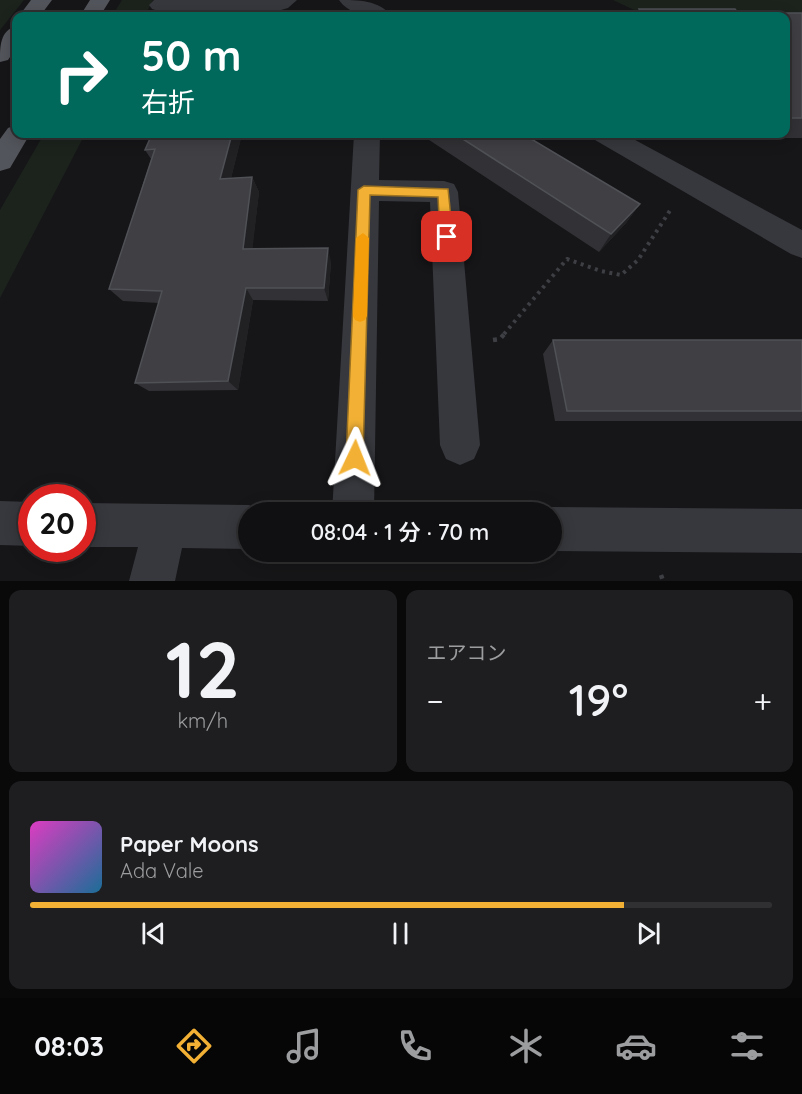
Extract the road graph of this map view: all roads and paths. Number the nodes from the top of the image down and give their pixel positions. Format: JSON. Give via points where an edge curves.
{"nodes":[{"id":1,"x":287,"y":0,"type":"edge"},
{"id":2,"x":349,"y":0,"type":"edge"},
{"id":3,"x":159,"y":5,"type":"dead end"},
{"id":4,"x":369,"y":12,"type":"edge"},
{"id":5,"x":12,"y":38,"type":"edge"},
{"id":6,"x":0,"y":55,"type":"edge"},
{"id":7,"x":14,"y":138,"type":"edge"},
{"id":8,"x":367,"y":138,"type":"edge"},
{"id":9,"x":611,"y":138,"type":"edge"},
{"id":10,"x":0,"y":161,"type":"edge"},
{"id":11,"x":689,"y":181,"type":"junction"},
{"id":12,"x":364,"y":190,"type":"junction"},
{"id":13,"x":802,"y":245,"type":"edge"},
{"id":14,"x":454,"y":348,"type":"junction"},
{"id":15,"x":460,"y":445,"type":"dead end"},
{"id":16,"x":352,"y":502,"type":"edge"},
{"id":17,"x":0,"y":524,"type":"edge"},
{"id":18,"x":18,"y":524,"type":"edge"},
{"id":19,"x":96,"y":525,"type":"edge"},
{"id":20,"x":165,"y":526,"type":"junction"},
{"id":21,"x":238,"y":526,"type":"edge"},
{"id":22,"x":562,"y":529,"type":"edge"},
{"id":23,"x":802,"y":531,"type":"edge"},
{"id":24,"x":153,"y":581,"type":"edge"}],
"edges":[{"from":1,"to":3,"type":"street"},
{"from":2,"to":4,"type":"street"},
{"from":5,"to":6,"type":"main road"},
{"from":7,"to":10,"type":"main road"},
{"from":8,"to":12,"type":"street"},
{"from":9,"to":11,"type":"street"},
{"from":11,"to":13,"type":"street"},
{"from":11,"to":14,"type":"path","via":[[638,260],[621,275],[567,259],[500,339]]},
{"from":12,"to":14,"type":"street","via":[[444,192]]},
{"from":12,"to":16,"type":"street"},
{"from":14,"to":15,"type":"street"},
{"from":17,"to":18,"type":"street"},
{"from":19,"to":20,"type":"street"},
{"from":20,"to":21,"type":"street"},
{"from":20,"to":24,"type":"street"},
{"from":22,"to":23,"type":"street"}]}
